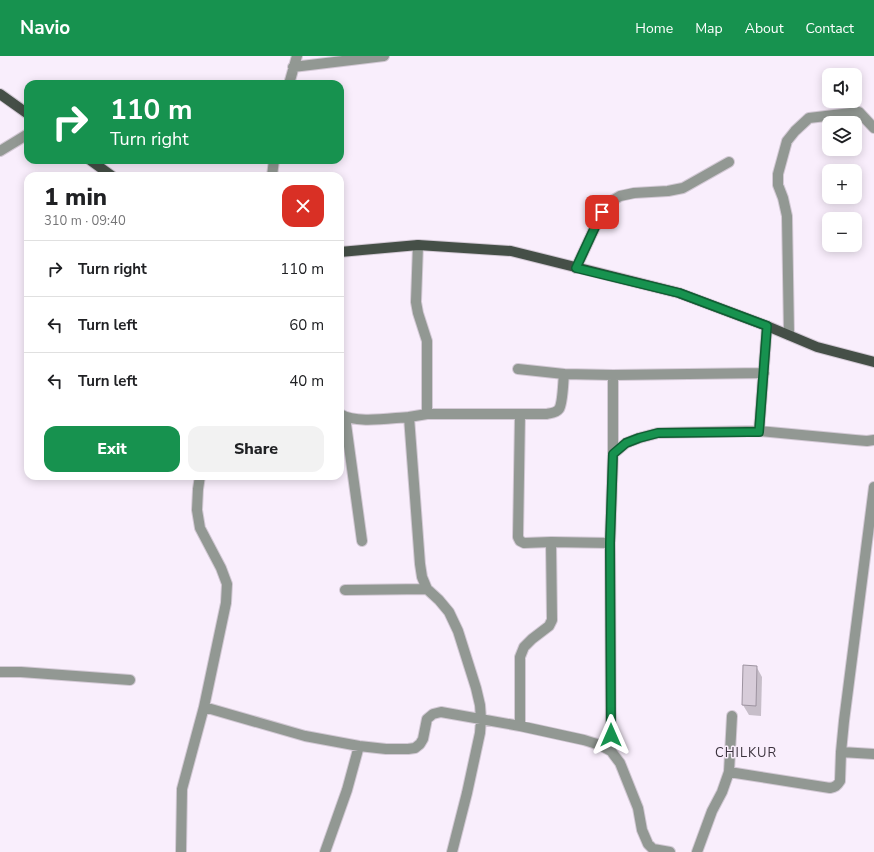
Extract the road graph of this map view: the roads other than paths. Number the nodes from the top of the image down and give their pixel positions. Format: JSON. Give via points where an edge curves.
{"nodes":[{"id":1,"x":297,"y":56,"type":"edge"},
{"id":2,"x":384,"y":56,"type":"edge"},
{"id":3,"x":293,"y":67,"type":"junction"},
{"id":4,"x":290,"y":80,"type":"edge"},
{"id":5,"x":0,"y":94,"type":"edge"},
{"id":6,"x":24,"y":111,"type":"edge"},
{"id":7,"x":874,"y":128,"type":"edge"},
{"id":8,"x":24,"y":136,"type":"edge"},
{"id":9,"x":0,"y":150,"type":"edge"},
{"id":10,"x":729,"y":162,"type":"dead end"},
{"id":11,"x":96,"y":164,"type":"edge"},
{"id":12,"x":106,"y":172,"type":"edge"},
{"id":13,"x":418,"y":245,"type":"junction"},
{"id":14,"x":344,"y":252,"type":"edge"},
{"id":15,"x":576,"y":268,"type":"junction"},
{"id":16,"x":767,"y":326,"type":"junction"},
{"id":17,"x":789,"y":335,"type":"junction"},
{"id":18,"x":874,"y":362,"type":"edge"},
{"id":19,"x":518,"y":369,"type":"dead end"},
{"id":20,"x":564,"y":374,"type":"junction"},
{"id":21,"x":764,"y":374,"type":"junction"},
{"id":22,"x":613,"y":375,"type":"junction"},
{"id":23,"x":426,"y":414,"type":"junction"},
{"id":24,"x":520,"y":414,"type":"junction"},
{"id":25,"x":344,"y":416,"type":"edge"},
{"id":26,"x":409,"y":417,"type":"junction"},
{"id":27,"x":344,"y":429,"type":"edge"},
{"id":28,"x":759,"y":432,"type":"junction"},
{"id":29,"x":874,"y":440,"type":"edge"},
{"id":30,"x":613,"y":454,"type":"junction"},
{"id":31,"x":199,"y":480,"type":"edge"},
{"id":32,"x":874,"y":487,"type":"edge"},
{"id":33,"x":362,"y":542,"type":"dead end"},
{"id":34,"x":551,"y":542,"type":"junction"},
{"id":35,"x":610,"y":543,"type":"junction"},
{"id":36,"x":427,"y":589,"type":"junction"},
{"id":37,"x":345,"y":590,"type":"dead end"},
{"id":38,"x":0,"y":672,"type":"edge"},
{"id":39,"x":130,"y":680,"type":"dead end"},
{"id":40,"x":204,"y":707,"type":"junction"},
{"id":41,"x":732,"y":716,"type":"dead end"},
{"id":42,"x":481,"y":719,"type":"junction"},
{"id":43,"x":520,"y":726,"type":"junction"},
{"id":44,"x":359,"y":746,"type":"junction"},
{"id":45,"x":611,"y":751,"type":"junction"},
{"id":46,"x":841,"y":752,"type":"junction"},
{"id":47,"x":874,"y":754,"type":"edge"},
{"id":48,"x":729,"y":772,"type":"junction"},
{"id":49,"x":181,"y":852,"type":"edge"},
{"id":50,"x":325,"y":852,"type":"edge"},
{"id":51,"x":452,"y":852,"type":"edge"},
{"id":52,"x":670,"y":852,"type":"edge"},
{"id":53,"x":698,"y":852,"type":"edge"}],
"edges":[{"from":1,"to":3,"type":"street"},
{"from":2,"to":3,"type":"street"},
{"from":3,"to":4,"type":"street"},
{"from":5,"to":6,"type":"main road"},
{"from":7,"to":17,"type":"street","via":[[859,112],[809,118],[788,142],[778,174],[778,185],[788,216]]},
{"from":8,"to":9,"type":"street"},
{"from":10,"to":15,"type":"street","via":[[683,188],[634,193],[620,196],[610,202],[602,212]]},
{"from":11,"to":12,"type":"main road"},
{"from":13,"to":14,"type":"main road"},
{"from":13,"to":15,"type":"main road","via":[[511,252]]},
{"from":13,"to":23,"type":"street","via":[[416,302],[427,341]]},
{"from":15,"to":16,"type":"main road","via":[[679,293]]},
{"from":16,"to":17,"type":"main road"},
{"from":16,"to":21,"type":"street"},
{"from":17,"to":18,"type":"main road","via":[[817,347]]},
{"from":19,"to":20,"type":"street"},
{"from":20,"to":22,"type":"street"},
{"from":20,"to":24,"type":"street","via":[[559,409],[547,414]]},
{"from":21,"to":22,"type":"street"},
{"from":21,"to":28,"type":"street"},
{"from":22,"to":30,"type":"street"},
{"from":23,"to":24,"type":"street"},
{"from":23,"to":26,"type":"street"},
{"from":24,"to":34,"type":"street","via":[[518,537],[524,543]]},
{"from":25,"to":26,"type":"street","via":[[367,420]]},
{"from":26,"to":36,"type":"street","via":[[420,564]]},
{"from":27,"to":33,"type":"street"},
{"from":28,"to":29,"type":"street"},
{"from":28,"to":30,"type":"street","via":[[658,433],[626,443]]},
{"from":30,"to":35,"type":"street"},
{"from":31,"to":40,"type":"street","via":[[197,510],[200,528],[227,584],[226,603]]},
{"from":32,"to":46,"type":"street"},
{"from":34,"to":35,"type":"street"},
{"from":34,"to":43,"type":"street","via":[[552,620],[549,626],[524,647],[520,658]]},
{"from":35,"to":45,"type":"street"},
{"from":36,"to":37,"type":"street"},
{"from":36,"to":42,"type":"street","via":[[449,612],[458,631],[476,688]]},
{"from":38,"to":39,"type":"street"},
{"from":40,"to":44,"type":"street","via":[[305,736]]},
{"from":40,"to":49,"type":"street","via":[[182,789]]},
{"from":41,"to":48,"type":"street"},
{"from":42,"to":43,"type":"street"},
{"from":42,"to":44,"type":"street","via":[[441,712],[427,719],[423,739],[415,748],[386,749]]},
{"from":42,"to":51,"type":"street","via":[[467,793]]},
{"from":43,"to":45,"type":"street","via":[[584,740]]},
{"from":44,"to":50,"type":"street","via":[[347,790]]},
{"from":45,"to":52,"type":"street","via":[[620,763],[638,808],[642,830],[648,844],[653,849]]},
{"from":46,"to":47,"type":"street"},
{"from":46,"to":48,"type":"street","via":[[840,781],[834,787]]},
{"from":48,"to":53,"type":"street"}]}
